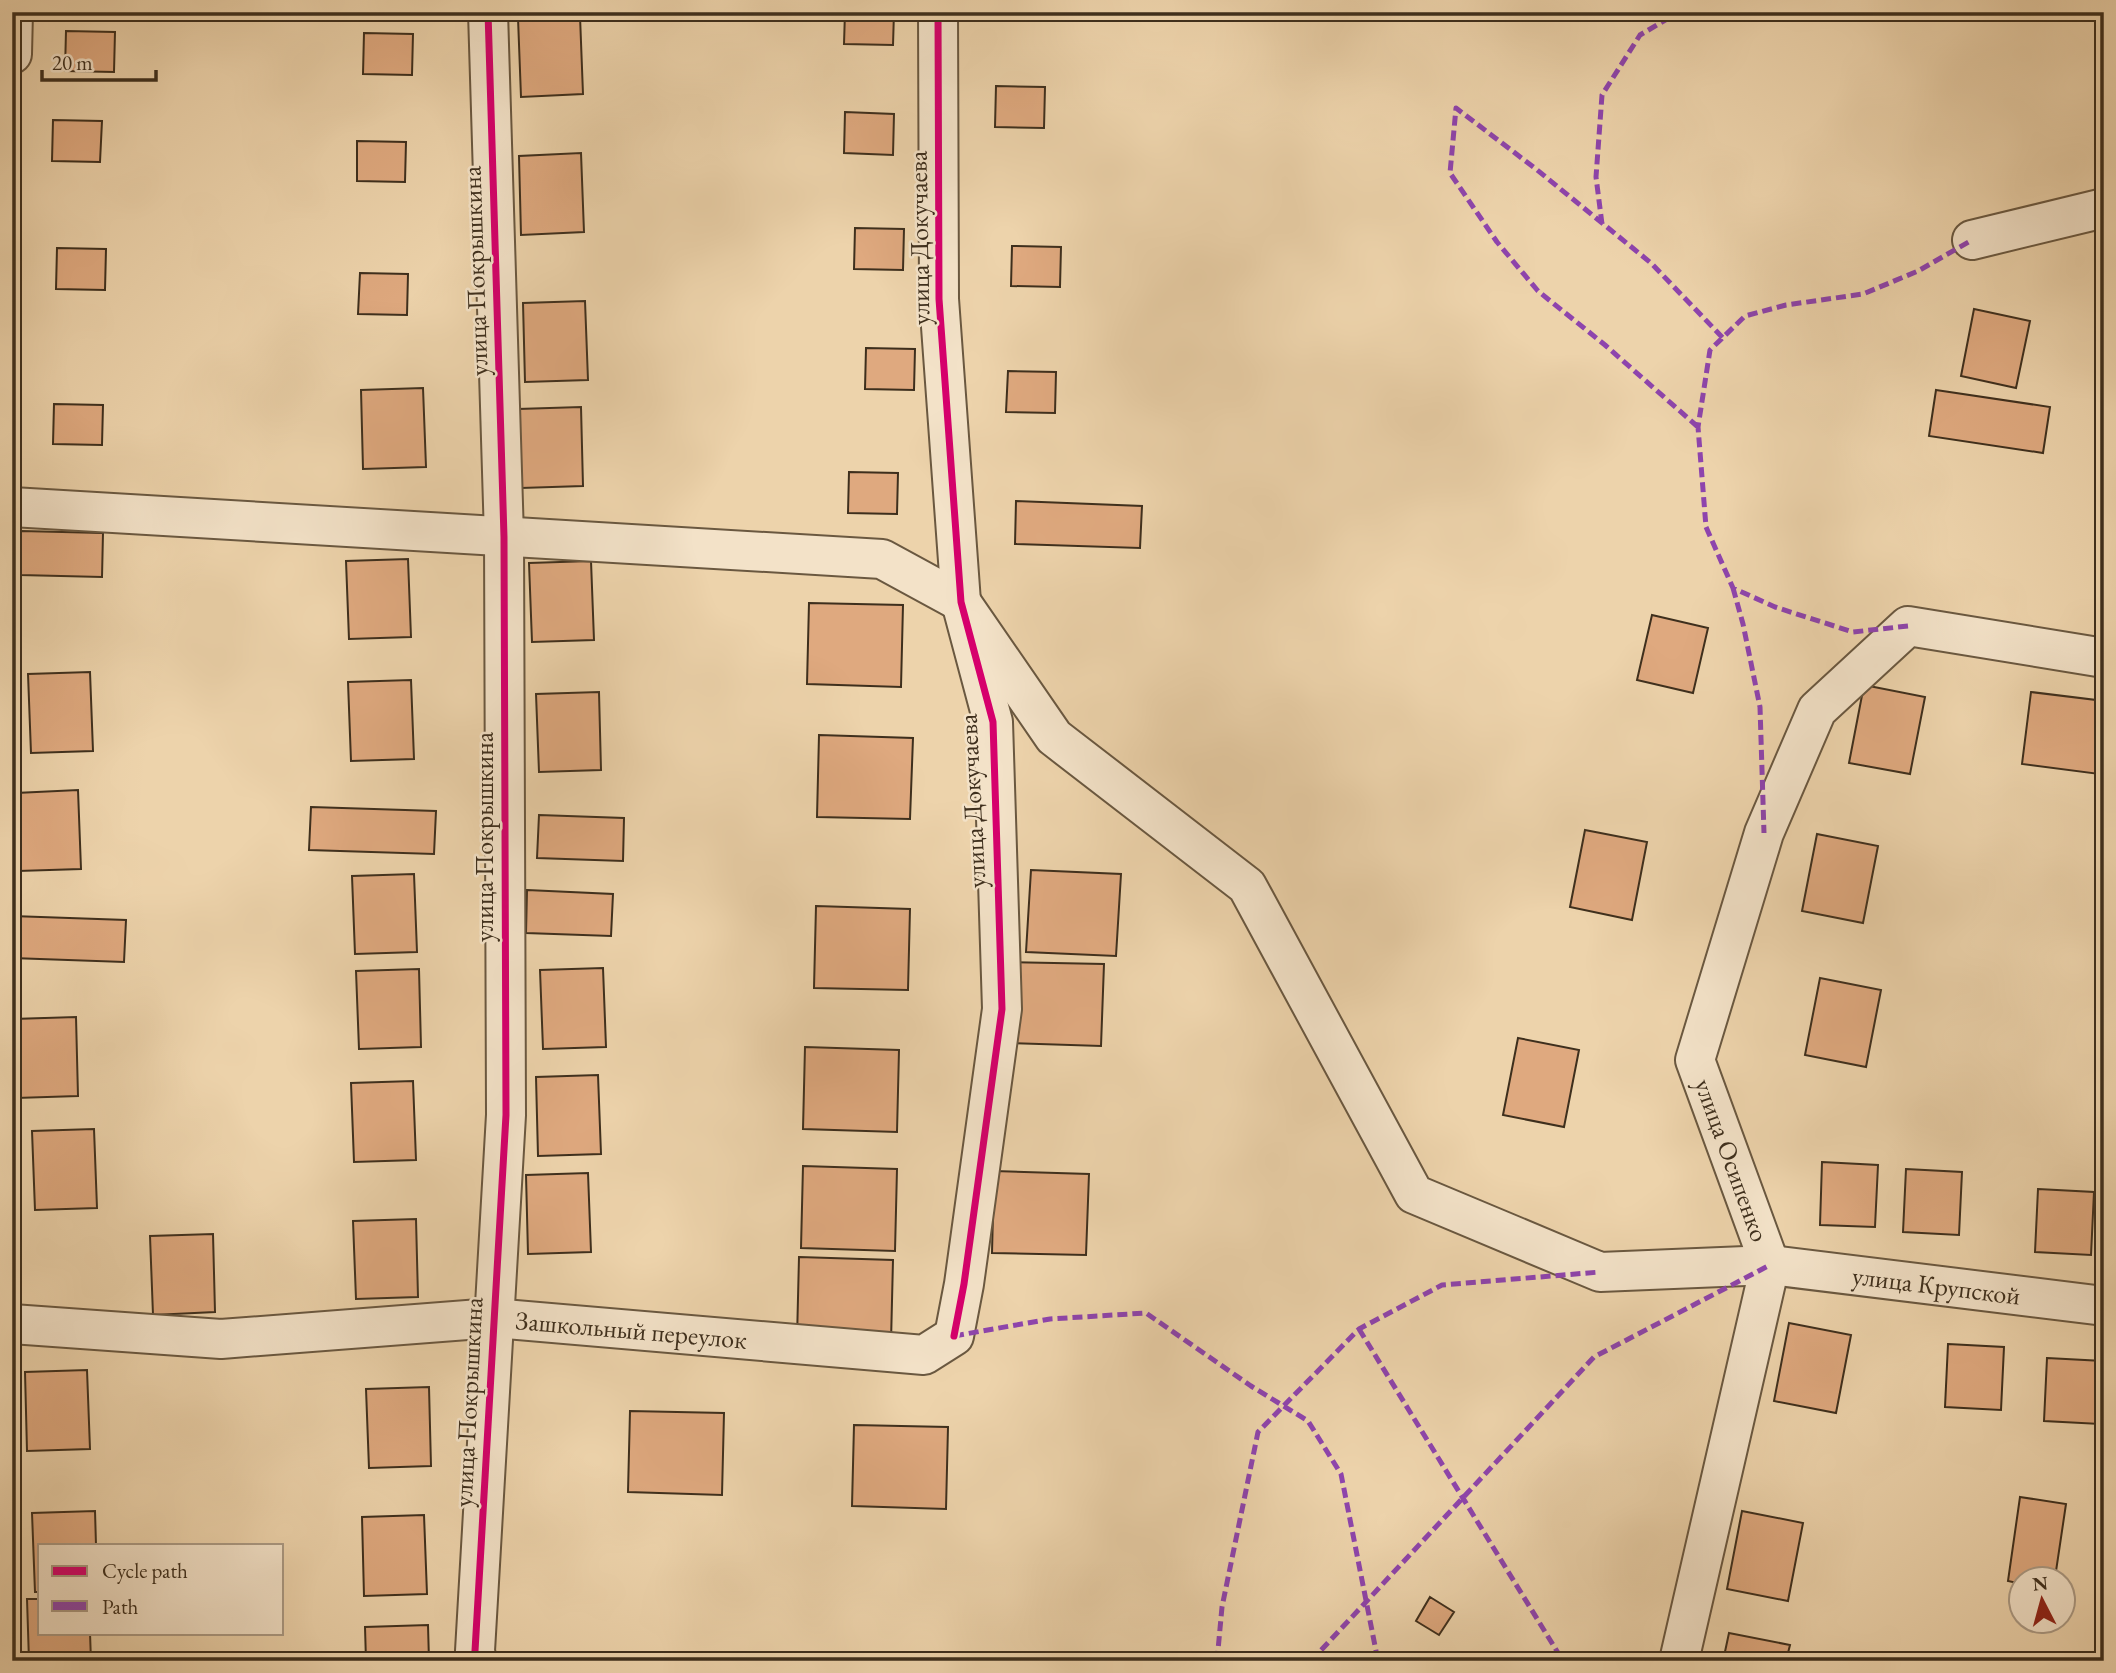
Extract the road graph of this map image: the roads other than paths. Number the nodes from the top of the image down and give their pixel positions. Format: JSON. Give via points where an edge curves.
{"nodes":[{"id":1,"x":13,"y":12,"type":"edge"},
{"id":2,"x":488,"y":12,"type":"edge"},
{"id":3,"x":938,"y":12,"type":"edge"},
{"id":4,"x":12,"y":54,"type":"edge"},
{"id":5,"x":2104,"y":208,"type":"edge"},
{"id":6,"x":1972,"y":240,"type":"dead end"},
{"id":7,"x":12,"y":507,"type":"edge"},
{"id":8,"x":504,"y":537,"type":"junction"},
{"id":9,"x":961,"y":602,"type":"junction"},
{"id":10,"x":2104,"y":658,"type":"edge"},
{"id":11,"x":1770,"y":1265,"type":"junction"},
{"id":12,"x":2104,"y":1306,"type":"edge"},
{"id":13,"x":493,"y":1318,"type":"junction"},
{"id":14,"x":12,"y":1324,"type":"edge"},
{"id":15,"x":954,"y":1336,"type":"joint"},
{"id":16,"x":477,"y":1661,"type":"edge"},
{"id":17,"x":1679,"y":1661,"type":"edge"}],
"edges":[{"from":1,"to":4,"type":"street"},
{"from":2,"to":8,"type":"street","name":"улица Покрышкина"},
{"from":3,"to":9,"type":"street","name":"улица Докучаева","via":[[939,299]]},
{"from":5,"to":6,"type":"street"},
{"from":7,"to":8,"type":"street"},
{"from":8,"to":9,"type":"street","via":[[882,559]]},
{"from":8,"to":13,"type":"street","name":"улица Покрышкина","via":[[506,1115]]},
{"from":9,"to":11,"type":"street","name":"улица Крупской","via":[[1054,737],[1247,886],[1415,1194],[1600,1272]]},
{"from":9,"to":15,"type":"street","name":"улица Докучаева","via":[[993,722],[1002,1009]]},
{"from":10,"to":11,"type":"street","name":"улица Осипенко","via":[[1908,626],[1817,710],[1764,833],[1696,1060]]},
{"from":11,"to":12,"type":"street","name":"улица Крупской"},
{"from":11,"to":17,"type":"street","name":"улица Осипенко"},
{"from":13,"to":14,"type":"street","name":"Зашкольный переулок","via":[[221,1339]]},
{"from":13,"to":15,"type":"street","name":"Зашкольный переулок","via":[[924,1355]]},
{"from":13,"to":16,"type":"street","name":"улица Покрышкина"}]}
